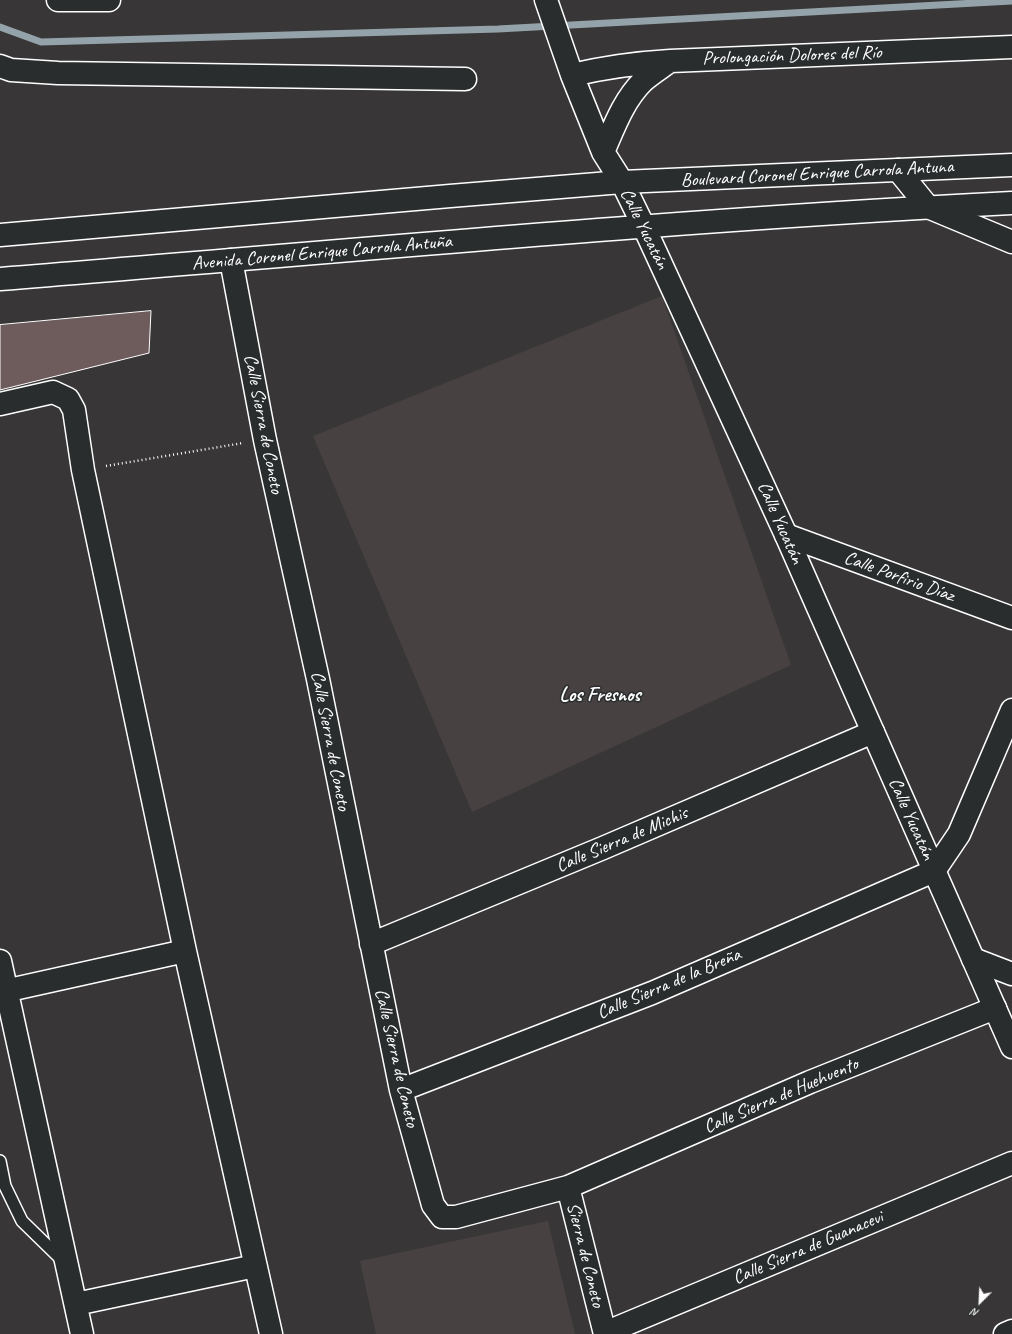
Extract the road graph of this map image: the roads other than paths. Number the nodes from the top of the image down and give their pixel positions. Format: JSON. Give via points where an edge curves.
{"nodes":[{"id":1,"x":58,"y":0,"type":"edge"},
{"id":2,"x":109,"y":0,"type":"edge"},
{"id":3,"x":546,"y":0,"type":"edge"},
{"id":4,"x":1012,"y":47,"type":"edge"},
{"id":5,"x":670,"y":60,"type":"junction"},
{"id":6,"x":0,"y":66,"type":"edge"},
{"id":7,"x":572,"y":74,"type":"junction"},
{"id":8,"x":465,"y":79,"type":"dead end"},
{"id":9,"x":604,"y":152,"type":"junction"},
{"id":10,"x":1012,"y":165,"type":"edge"},
{"id":11,"x":898,"y":170,"type":"junction"},
{"id":12,"x":622,"y":182,"type":"junction"},
{"id":13,"x":1012,"y":203,"type":"edge"},
{"id":14,"x":928,"y":207,"type":"junction"},
{"id":15,"x":644,"y":226,"type":"junction"},
{"id":16,"x":0,"y":235,"type":"edge"},
{"id":17,"x":1012,"y":242,"type":"edge"},
{"id":18,"x":231,"y":260,"type":"junction"},
{"id":19,"x":0,"y":279,"type":"edge"},
{"id":20,"x":0,"y":404,"type":"edge"},
{"id":21,"x":786,"y":535,"type":"junction"},
{"id":22,"x":1012,"y":618,"type":"edge"},
{"id":23,"x":1012,"y":710,"type":"edge"},
{"id":24,"x":873,"y":732,"type":"junction"},
{"id":25,"x":934,"y":871,"type":"junction"},
{"id":26,"x":371,"y":944,"type":"junction"},
{"id":27,"x":184,"y":951,"type":"junction"},
{"id":28,"x":973,"y":959,"type":"junction"},
{"id":29,"x":0,"y":961,"type":"edge"},
{"id":30,"x":1012,"y":974,"type":"edge"},
{"id":31,"x":4,"y":992,"type":"edge"},
{"id":32,"x":995,"y":1008,"type":"junction"},
{"id":33,"x":1012,"y":1047,"type":"edge"},
{"id":34,"x":401,"y":1090,"type":"junction"},
{"id":35,"x":0,"y":1161,"type":"edge"},
{"id":36,"x":1012,"y":1163,"type":"edge"},
{"id":37,"x":568,"y":1187,"type":"junction"},
{"id":38,"x":442,"y":1217,"type":"joint"},
{"id":39,"x":66,"y":1264,"type":"junction"},
{"id":40,"x":255,"y":1266,"type":"junction"},
{"id":41,"x":76,"y":1304,"type":"junction"},
{"id":42,"x":1012,"y":1331,"type":"edge"},
{"id":43,"x":605,"y":1333,"type":"edge"},
{"id":44,"x":82,"y":1334,"type":"edge"},
{"id":45,"x":271,"y":1334,"type":"edge"},
{"id":46,"x":1005,"y":1334,"type":"edge"}],
"edges":[{"from":1,"to":2,"type":"street"},
{"from":3,"to":7,"type":"street","name":"Calle Yucatán"},
{"from":4,"to":5,"type":"street","name":"Prolongación Dolores del Río"},
{"from":5,"to":7,"type":"street","name":"Prolongación Dolores del Río"},
{"from":5,"to":9,"type":"street","via":[[644,81],[628,99]]},
{"from":6,"to":8,"type":"street","via":[[11,70],[58,73]]},
{"from":7,"to":9,"type":"street","name":"Calle Yucatán"},
{"from":9,"to":12,"type":"street","name":"Calle Yucatán"},
{"from":10,"to":11,"type":"street","name":"Boulevard Coronel Enrique Carrola Antuna"},
{"from":11,"to":12,"type":"street","name":"Boulevard Coronel Enrique Carrola Antuna"},
{"from":11,"to":14,"type":"street"},
{"from":12,"to":15,"type":"street","name":"Calle Yucatán"},
{"from":12,"to":16,"type":"street"},
{"from":13,"to":14,"type":"street","name":"Boulevard Coronel Enrique Carrola Antuna"},
{"from":14,"to":15,"type":"street","name":"Boulevard Coronel Enrique Carrola Antuna"},
{"from":14,"to":17,"type":"street"},
{"from":15,"to":18,"type":"street","name":"Avenida Coronel Enrique Carrola Antuña"},
{"from":15,"to":21,"type":"street","name":"Calle Yucatán"},
{"from":18,"to":19,"type":"street","name":"Avenida Coronel Enrique Carrola Antuña"},
{"from":18,"to":26,"type":"street","name":"Calle Sierra de Coneto","via":[[265,440],[318,679]]},
{"from":20,"to":27,"type":"street","via":[[53,392],[68,399],[74,410],[83,470]]},
{"from":21,"to":22,"type":"street","name":"Calle Porfirio Díaz"},
{"from":21,"to":24,"type":"street","name":"Calle Yucatán"},
{"from":23,"to":25,"type":"street","via":[[959,834]]},
{"from":24,"to":25,"type":"street","name":"Calle Yucatán"},
{"from":24,"to":26,"type":"street","name":"Calle Sierra de Michis"},
{"from":25,"to":28,"type":"street","name":"Calle Yucatán"},
{"from":25,"to":34,"type":"street","name":"Calle Sierra de la Breña","via":[[652,993]]},
{"from":26,"to":34,"type":"street","name":"Calle Sierra de Coneto"},
{"from":27,"to":31,"type":"street"},
{"from":27,"to":40,"type":"street"},
{"from":28,"to":30,"type":"street"},
{"from":28,"to":32,"type":"street","name":"Calle Yucatán"},
{"from":29,"to":31,"type":"street"},
{"from":31,"to":39,"type":"street"},
{"from":32,"to":33,"type":"street","name":"Calle Yucatán"},
{"from":32,"to":37,"type":"street","name":"Calle Sierra de Huehuento","via":[[810,1082]]},
{"from":34,"to":38,"type":"street","name":"Calle Sierra de Coneto","via":[[433,1205]]},
{"from":35,"to":39,"type":"lane","via":[[5,1186],[22,1221]]},
{"from":36,"to":43,"type":"street","name":"Calle Sierra de Guanacevi"},
{"from":37,"to":38,"type":"street","name":"Sierra de Coneto","via":[[456,1218]]},
{"from":37,"to":43,"type":"street","name":"Sierra de Coneto"},
{"from":39,"to":41,"type":"street"},
{"from":40,"to":41,"type":"street"},
{"from":40,"to":45,"type":"street"},
{"from":41,"to":44,"type":"street"},
{"from":42,"to":46,"type":"street"}]}
